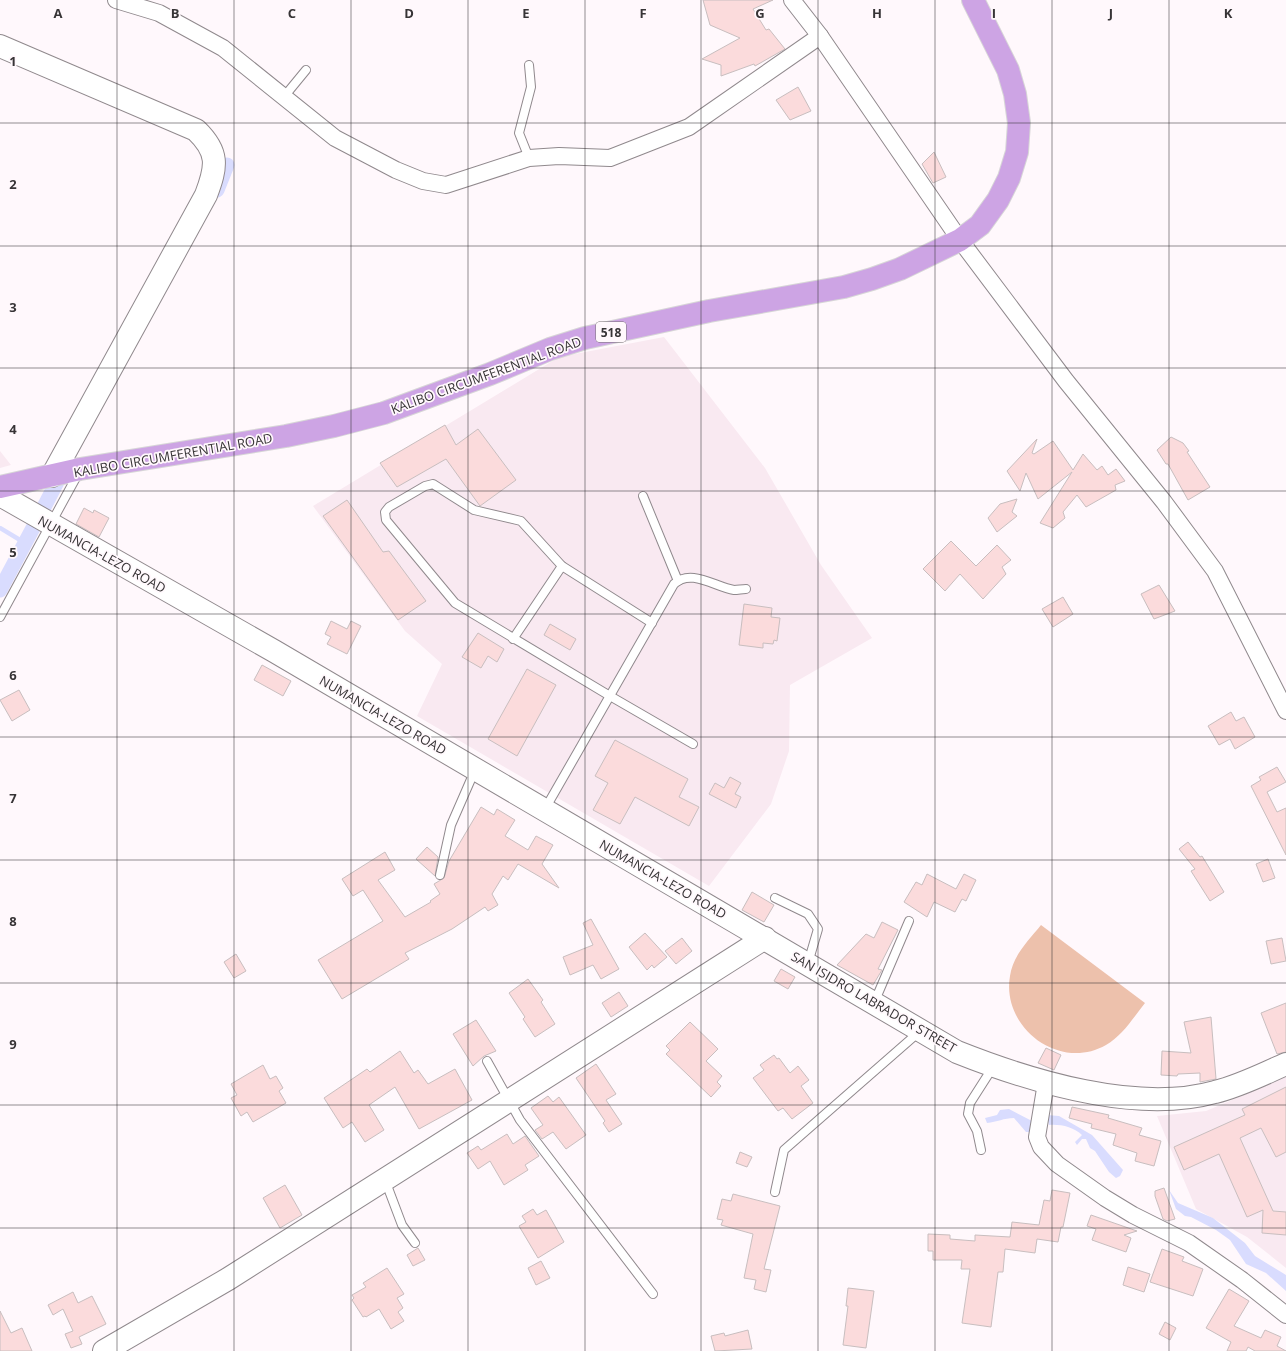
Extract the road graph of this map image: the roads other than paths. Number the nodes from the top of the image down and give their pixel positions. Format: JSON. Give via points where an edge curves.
{"nodes":[{"id":1,"x":116,"y":0,"type":"edge"},
{"id":2,"x":792,"y":0,"type":"edge"},
{"id":3,"x":973,"y":0,"type":"edge"},
{"id":4,"x":820,"y":36,"type":"junction"},
{"id":5,"x":0,"y":46,"type":"edge"},
{"id":6,"x":529,"y":65,"type":"dead end"},
{"id":7,"x":306,"y":70,"type":"dead end"},
{"id":8,"x":283,"y":98,"type":"junction"},
{"id":9,"x":529,"y":158,"type":"junction"},
{"id":10,"x":960,"y":240,"type":"junction"},
{"id":11,"x":80,"y":470,"type":"junction"},
{"id":12,"x":52,"y":476,"type":"junction"},
{"id":13,"x":0,"y":487,"type":"edge"},
{"id":14,"x":0,"y":496,"type":"edge"},
{"id":15,"x":643,"y":496,"type":"dead end"},
{"id":16,"x":50,"y":525,"type":"junction"},
{"id":17,"x":562,"y":566,"type":"junction"},
{"id":18,"x":678,"y":581,"type":"junction"},
{"id":19,"x":746,"y":589,"type":"dead end"},
{"id":20,"x":0,"y":617,"type":"edge"},
{"id":21,"x":652,"y":623,"type":"junction"},
{"id":22,"x":513,"y":639,"type":"junction"},
{"id":23,"x":610,"y":696,"type":"junction"},
{"id":24,"x":1286,"y":711,"type":"edge"},
{"id":25,"x":693,"y":744,"type":"dead end"},
{"id":26,"x":475,"y":769,"type":"junction"},
{"id":27,"x":545,"y":810,"type":"junction"},
{"id":28,"x":440,"y":875,"type":"dead end"},
{"id":29,"x":775,"y":898,"type":"dead end"},
{"id":30,"x":909,"y":921,"type":"dead end"},
{"id":31,"x":765,"y":938,"type":"junction"},
{"id":32,"x":807,"y":964,"type":"junction"},
{"id":33,"x":874,"y":1004,"type":"junction"},
{"id":34,"x":920,"y":1032,"type":"junction"},
{"id":35,"x":487,"y":1061,"type":"dead end"},
{"id":36,"x":1286,"y":1064,"type":"edge"},
{"id":37,"x":993,"y":1066,"type":"junction"},
{"id":38,"x":1046,"y":1083,"type":"junction"},
{"id":39,"x":508,"y":1101,"type":"junction"},
{"id":40,"x":981,"y":1150,"type":"dead end"},
{"id":41,"x":384,"y":1179,"type":"junction"},
{"id":42,"x":775,"y":1192,"type":"dead end"},
{"id":43,"x":415,"y":1243,"type":"dead end"},
{"id":44,"x":652,"y":1294,"type":"dead end"},
{"id":45,"x":1286,"y":1315,"type":"edge"},
{"id":46,"x":104,"y":1351,"type":"edge"}],
"edges":[{"from":1,"to":8,"type":"street","via":[[159,13],[223,48]]},
{"from":2,"to":4,"type":"street"},
{"from":3,"to":10,"type":"main road","name":"KALIBO CIRCUMFERENTIAL ROAD","number":"518","via":[[1008,70],[1019,123],[1017,152],[1010,178],[980,225]]},
{"from":4,"to":9,"type":"street","via":[[689,127],[610,158]]},
{"from":4,"to":10,"type":"street"},
{"from":5,"to":12,"type":"main road","via":[[196,130],[209,142],[214,164],[206,195]]},
{"from":6,"to":9,"type":"lane","via":[[531,86],[519,134]]},
{"from":7,"to":8,"type":"lane"},
{"from":8,"to":9,"type":"street","via":[[335,138],[423,181],[446,185]]},
{"from":10,"to":11,"type":"main road","name":"KALIBO CIRCUMFERENTIAL ROAD","number":"518","via":[[900,269],[858,283],[585,338],[377,415],[286,436]]},
{"from":10,"to":24,"type":"street","via":[[1066,381],[1164,502],[1214,571]]},
{"from":11,"to":12,"type":"main road","name":"KALIBO CIRCUMFERENTIAL ROAD","number":"518"},
{"from":11,"to":16,"type":"lane"},
{"from":12,"to":13,"type":"main road","name":"KALIBO CIRCUMFERENTIAL ROAD","number":"518"},
{"from":14,"to":16,"type":"main road","name":"NUMANCIA-LEZO ROAD"},
{"from":15,"to":18,"type":"lane"},
{"from":16,"to":20,"type":"lane"},
{"from":16,"to":26,"type":"main road","name":"NUMANCIA-LEZO ROAD","via":[[274,651]]},
{"from":17,"to":21,"type":"lane"},
{"from":17,"to":22,"type":"lane"},
{"from":17,"to":22,"type":"lane","via":[[521,521],[474,510],[436,485],[425,486],[386,509],[386,520],[455,603]]},
{"from":18,"to":19,"type":"lane","via":[[691,577],[734,590]]},
{"from":18,"to":21,"type":"lane"},
{"from":21,"to":23,"type":"lane"},
{"from":22,"to":23,"type":"lane"},
{"from":23,"to":25,"type":"lane"},
{"from":23,"to":27,"type":"lane"},
{"from":26,"to":27,"type":"main road","name":"NUMANCIA-LEZO ROAD"},
{"from":26,"to":28,"type":"lane","via":[[451,825]]},
{"from":27,"to":31,"type":"main road","name":"NUMANCIA-LEZO ROAD"},
{"from":29,"to":32,"type":"lane","via":[[808,914],[818,929]]},
{"from":30,"to":33,"type":"lane"},
{"from":31,"to":32,"type":"main road","name":"SAN ISIDRO LABRADOR STREET"},
{"from":31,"to":39,"type":"main road"},
{"from":32,"to":33,"type":"main road","name":"SAN ISIDRO LABRADOR STREET"},
{"from":33,"to":34,"type":"main road","name":"SAN ISIDRO LABRADOR STREET"},
{"from":34,"to":37,"type":"main road","name":"SAN ISIDRO LABRADOR STREET","via":[[957,1052]]},
{"from":34,"to":42,"type":"lane","via":[[784,1150]]},
{"from":35,"to":39,"type":"lane"},
{"from":36,"to":38,"type":"main road","name":"SAN ISIDRO LABRADOR STREET","via":[[1214,1093],[1169,1099],[1085,1092]]},
{"from":37,"to":38,"type":"main road","name":"SAN ISIDRO LABRADOR STREET"},
{"from":37,"to":40,"type":"lane","via":[[970,1103],[968,1114],[977,1131]]},
{"from":38,"to":45,"type":"street","via":[[1037,1137],[1041,1147],[1057,1164],[1127,1211],[1189,1243]]},
{"from":39,"to":41,"type":"main road"},
{"from":39,"to":44,"type":"lane"},
{"from":41,"to":43,"type":"lane","via":[[402,1225]]},
{"from":41,"to":46,"type":"main road","via":[[228,1279]]}]}
